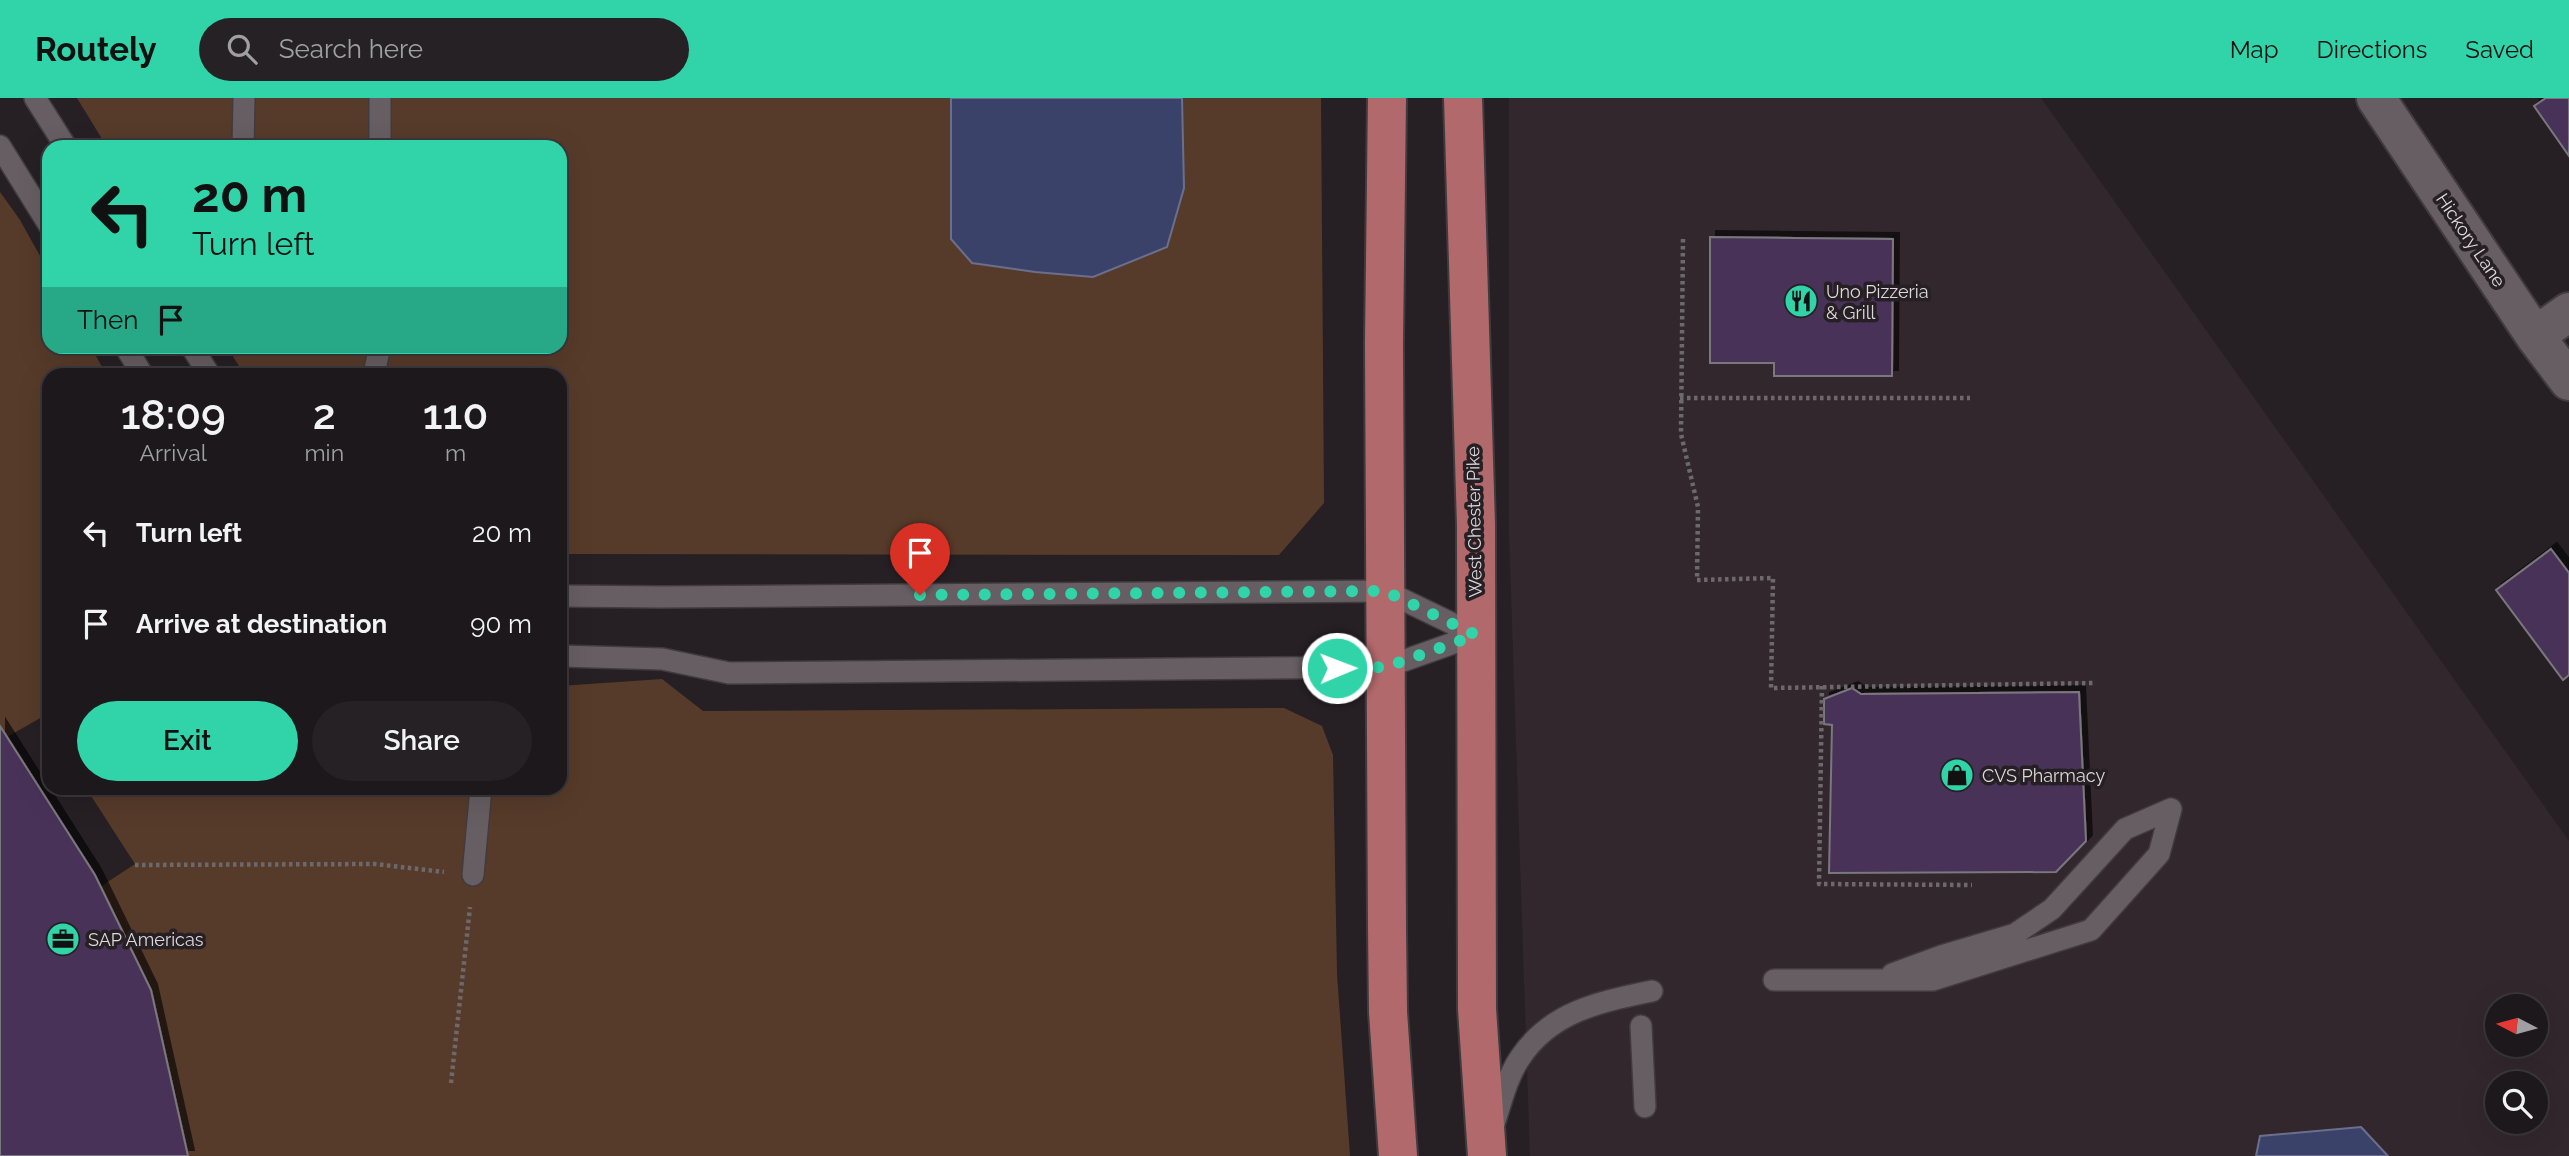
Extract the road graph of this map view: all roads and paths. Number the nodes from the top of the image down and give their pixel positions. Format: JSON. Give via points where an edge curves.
{"nodes":[{"id":1,"x":35,"y":98,"type":"edge"},
{"id":2,"x":244,"y":98,"type":"edge"},
{"id":3,"x":380,"y":98,"type":"edge"},
{"id":4,"x":1387,"y":98,"type":"edge"},
{"id":5,"x":1463,"y":98,"type":"edge"},
{"id":6,"x":2376,"y":98,"type":"edge"},
{"id":7,"x":62,"y":140,"type":"edge"},
{"id":8,"x":243,"y":140,"type":"edge"},
{"id":9,"x":380,"y":140,"type":"edge"},
{"id":10,"x":0,"y":146,"type":"edge"},
{"id":11,"x":42,"y":214,"type":"edge"},
{"id":12,"x":1682,"y":239,"type":"dead end"},
{"id":13,"x":2569,"y":312,"type":"edge"},
{"id":14,"x":2535,"y":336,"type":"junction"},
{"id":15,"x":2569,"y":381,"type":"edge"},
{"id":16,"x":1680,"y":398,"type":"junction"},
{"id":17,"x":1970,"y":398,"type":"dead end"},
{"id":18,"x":1385,"y":591,"type":"junction"},
{"id":19,"x":567,"y":596,"type":"edge"},
{"id":20,"x":1476,"y":635,"type":"junction"},
{"id":21,"x":567,"y":656,"type":"edge"},
{"id":22,"x":1386,"y":667,"type":"junction"},
{"id":23,"x":2094,"y":683,"type":"dead end"},
{"id":24,"x":1822,"y":686,"type":"junction"},
{"id":25,"x":480,"y":795,"type":"edge"},
{"id":26,"x":135,"y":865,"type":"dead end"},
{"id":27,"x":473,"y":875,"type":"junction"},
{"id":28,"x":1972,"y":885,"type":"dead end"},
{"id":29,"x":1880,"y":979,"type":"junction"},
{"id":30,"x":1774,"y":980,"type":"dead end"},
{"id":31,"x":1652,"y":991,"type":"dead end"},
{"id":32,"x":1641,"y":1026,"type":"dead end"},
{"id":33,"x":451,"y":1083,"type":"dead end"},
{"id":34,"x":1645,"y":1107,"type":"dead end"},
{"id":35,"x":1486,"y":1153,"type":"edge"},
{"id":36,"x":1398,"y":1156,"type":"edge"}],
"edges":[{"from":1,"to":7,"type":"lane"},
{"from":2,"to":8,"type":"lane"},
{"from":3,"to":9,"type":"lane"},
{"from":4,"to":18,"type":"highway"},
{"from":5,"to":20,"type":"highway","name":"West Chester Pike"},
{"from":6,"to":14,"type":"street","name":"Hickory Lane"},
{"from":10,"to":11,"type":"lane"},
{"from":12,"to":16,"type":"path"},
{"from":13,"to":14,"type":"street"},
{"from":14,"to":15,"type":"street","name":"Hickory Lane"},
{"from":16,"to":17,"type":"path"},
{"from":16,"to":24,"type":"path","via":[[1681,434],[1698,507],[1697,580],[1773,578],[1771,688]]},
{"from":18,"to":19,"type":"lane"},
{"from":18,"to":20,"type":"lane"},
{"from":18,"to":22,"type":"highway"},
{"from":20,"to":22,"type":"lane"},
{"from":20,"to":35,"type":"highway","name":"West Chester Pike","via":[[1477,1009]]},
{"from":21,"to":22,"type":"lane","via":[[662,659],[729,673]]},
{"from":22,"to":36,"type":"highway","via":[[1388,1012]]},
{"from":23,"to":24,"type":"path"},
{"from":24,"to":28,"type":"path","via":[[1819,884]]},
{"from":25,"to":27,"type":"lane"},
{"from":26,"to":27,"type":"path","via":[[375,864]]},
{"from":27,"to":33,"type":"path"},
{"from":29,"to":29,"type":"lane","via":[[1933,980],[2091,930],[2159,854],[2171,809],[2125,829],[2052,909],[2015,934]]},
{"from":29,"to":30,"type":"lane"},
{"from":31,"to":35,"type":"lane","via":[[1584,1007],[1543,1030],[1519,1059]]},
{"from":32,"to":34,"type":"lane"}]}
